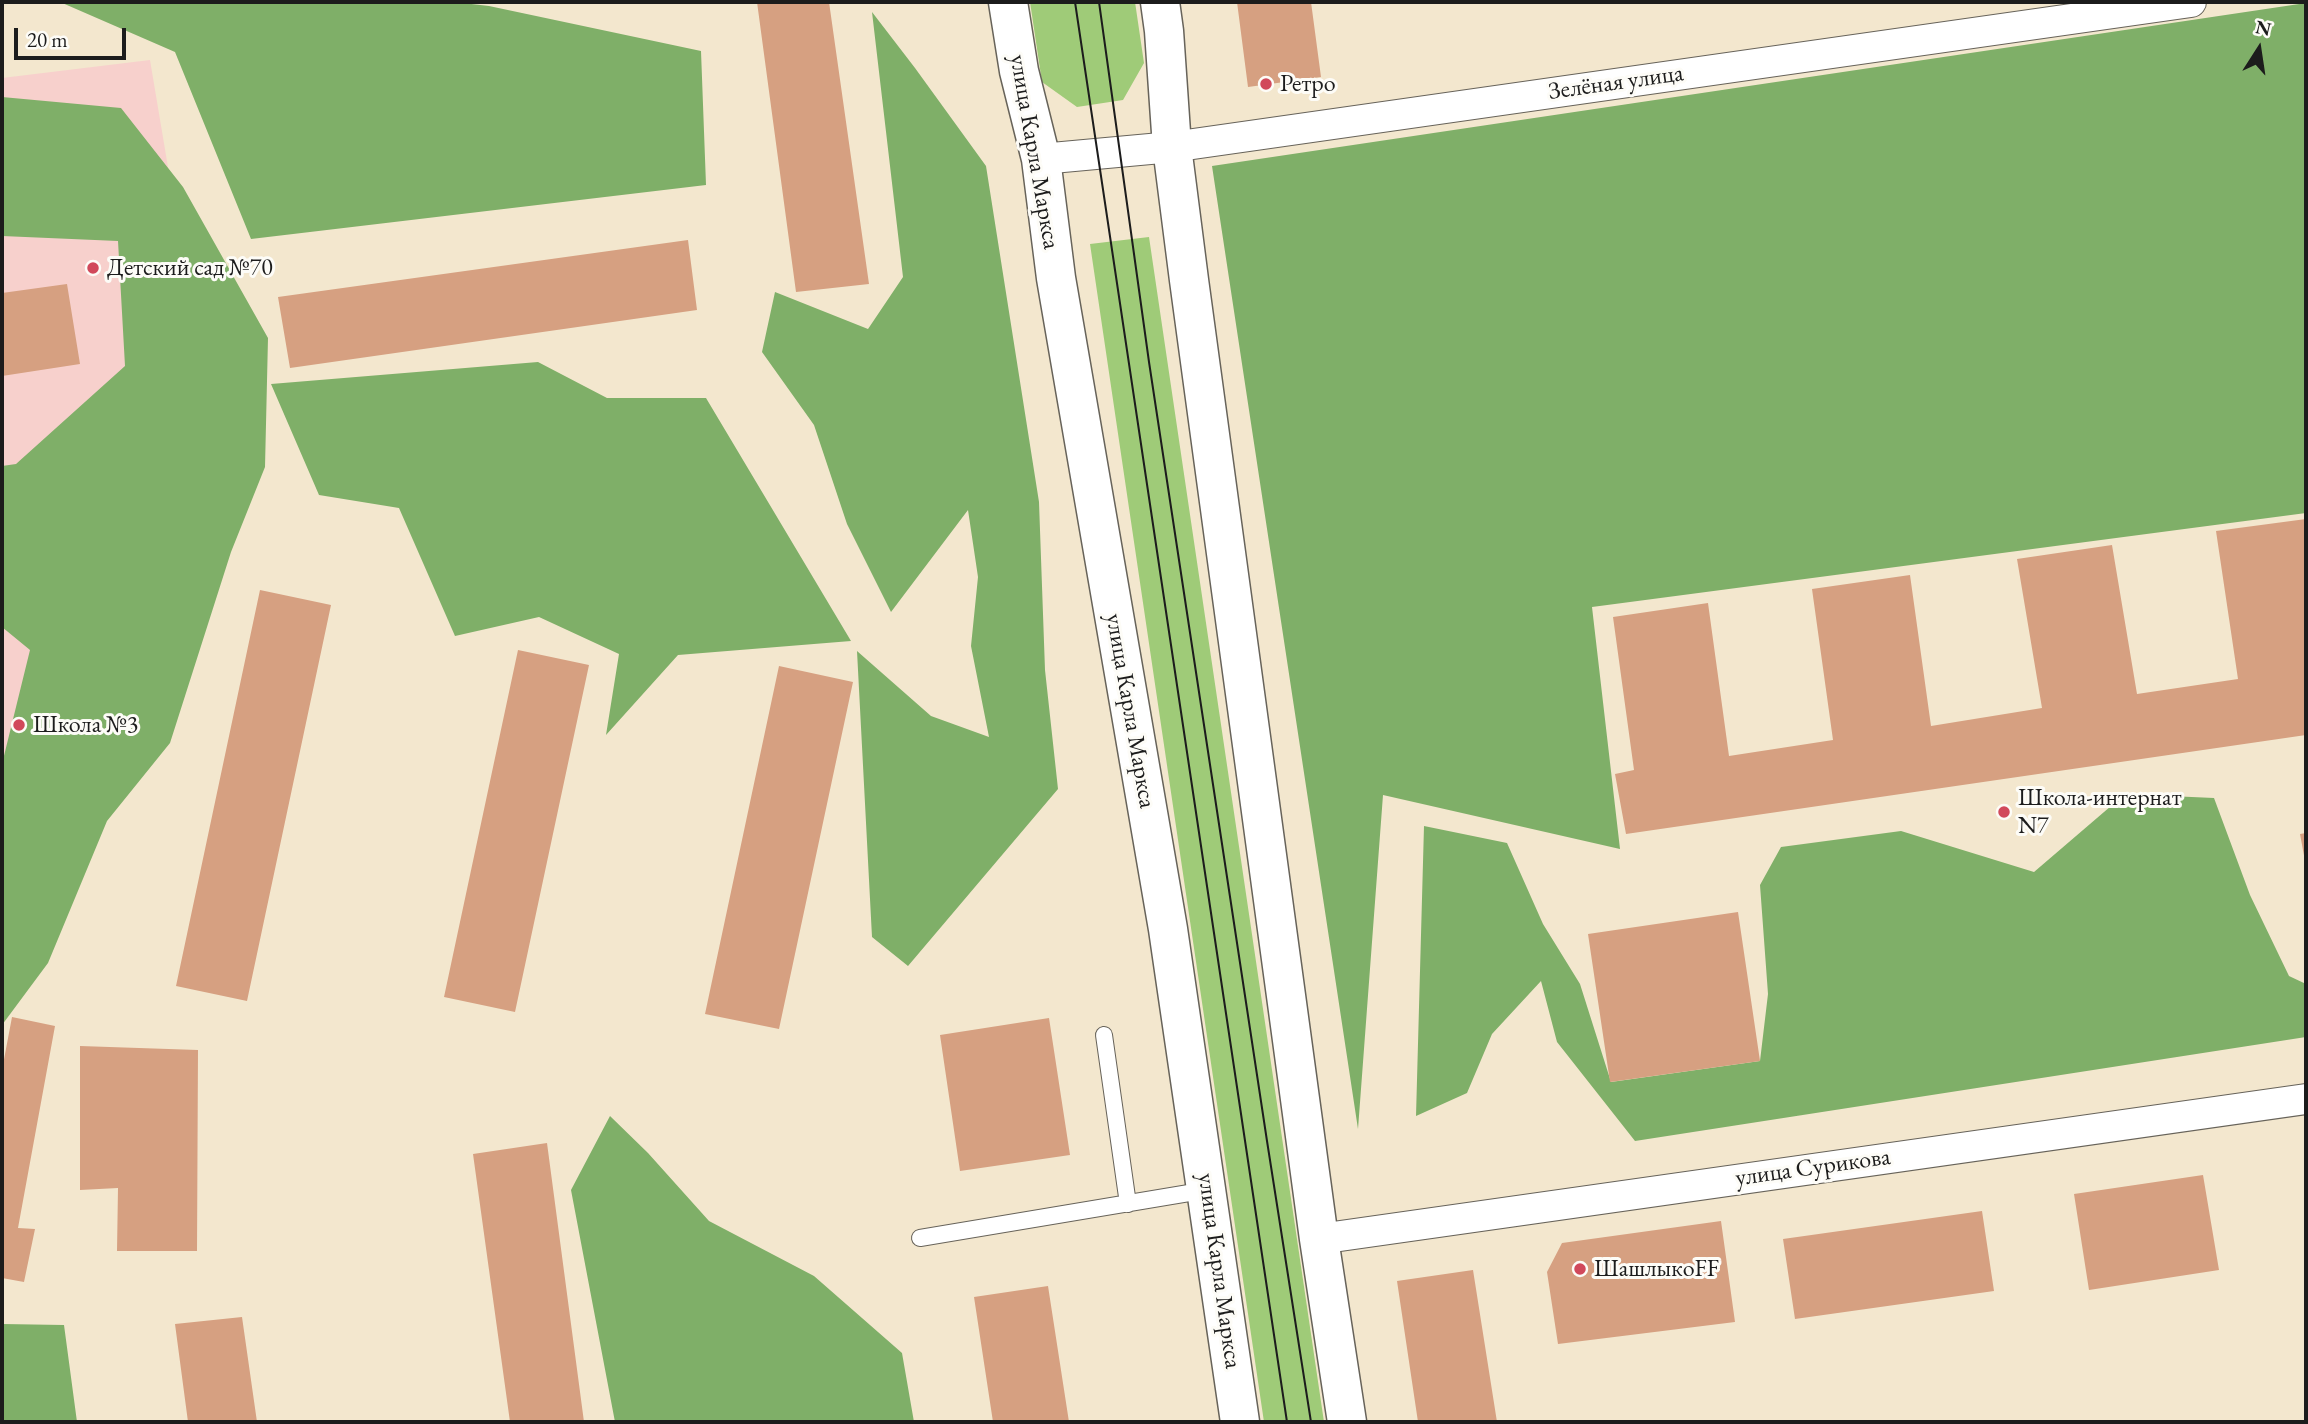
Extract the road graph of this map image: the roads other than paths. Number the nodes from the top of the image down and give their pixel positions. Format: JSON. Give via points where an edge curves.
{"nodes":[{"id":1,"x":1008,"y":2,"type":"edge"},
{"id":2,"x":1160,"y":2,"type":"edge"},
{"id":3,"x":2191,"y":2,"type":"edge"},
{"id":4,"x":1172,"y":147,"type":"junction"},
{"id":5,"x":1041,"y":159,"type":"junction"},
{"id":6,"x":1104,"y":1035,"type":"dead end"},
{"id":7,"x":2306,"y":1099,"type":"edge"},
{"id":8,"x":1207,"y":1190,"type":"junction"},
{"id":9,"x":1128,"y":1204,"type":"junction"},
{"id":10,"x":920,"y":1238,"type":"dead end"},
{"id":11,"x":1319,"y":1239,"type":"junction"},
{"id":12,"x":1240,"y":1422,"type":"edge"},
{"id":13,"x":1347,"y":1422,"type":"edge"}],
"edges":[{"from":1,"to":5,"type":"street","name":"улица Карла Маркса"},
{"from":2,"to":4,"type":"street"},
{"from":3,"to":4,"type":"street","name":"Зелёная улица"},
{"from":4,"to":5,"type":"street","name":"Зелёная улица"},
{"from":4,"to":11,"type":"street"},
{"from":5,"to":8,"type":"street","name":"улица Карла Маркса","via":[[1056,278],[1168,929]]},
{"from":6,"to":9,"type":"lane"},
{"from":7,"to":11,"type":"street","name":"улица Сурикова"},
{"from":8,"to":9,"type":"lane"},
{"from":8,"to":12,"type":"street","name":"улица Карла Маркса"},
{"from":9,"to":10,"type":"lane"},
{"from":11,"to":13,"type":"street"}]}
